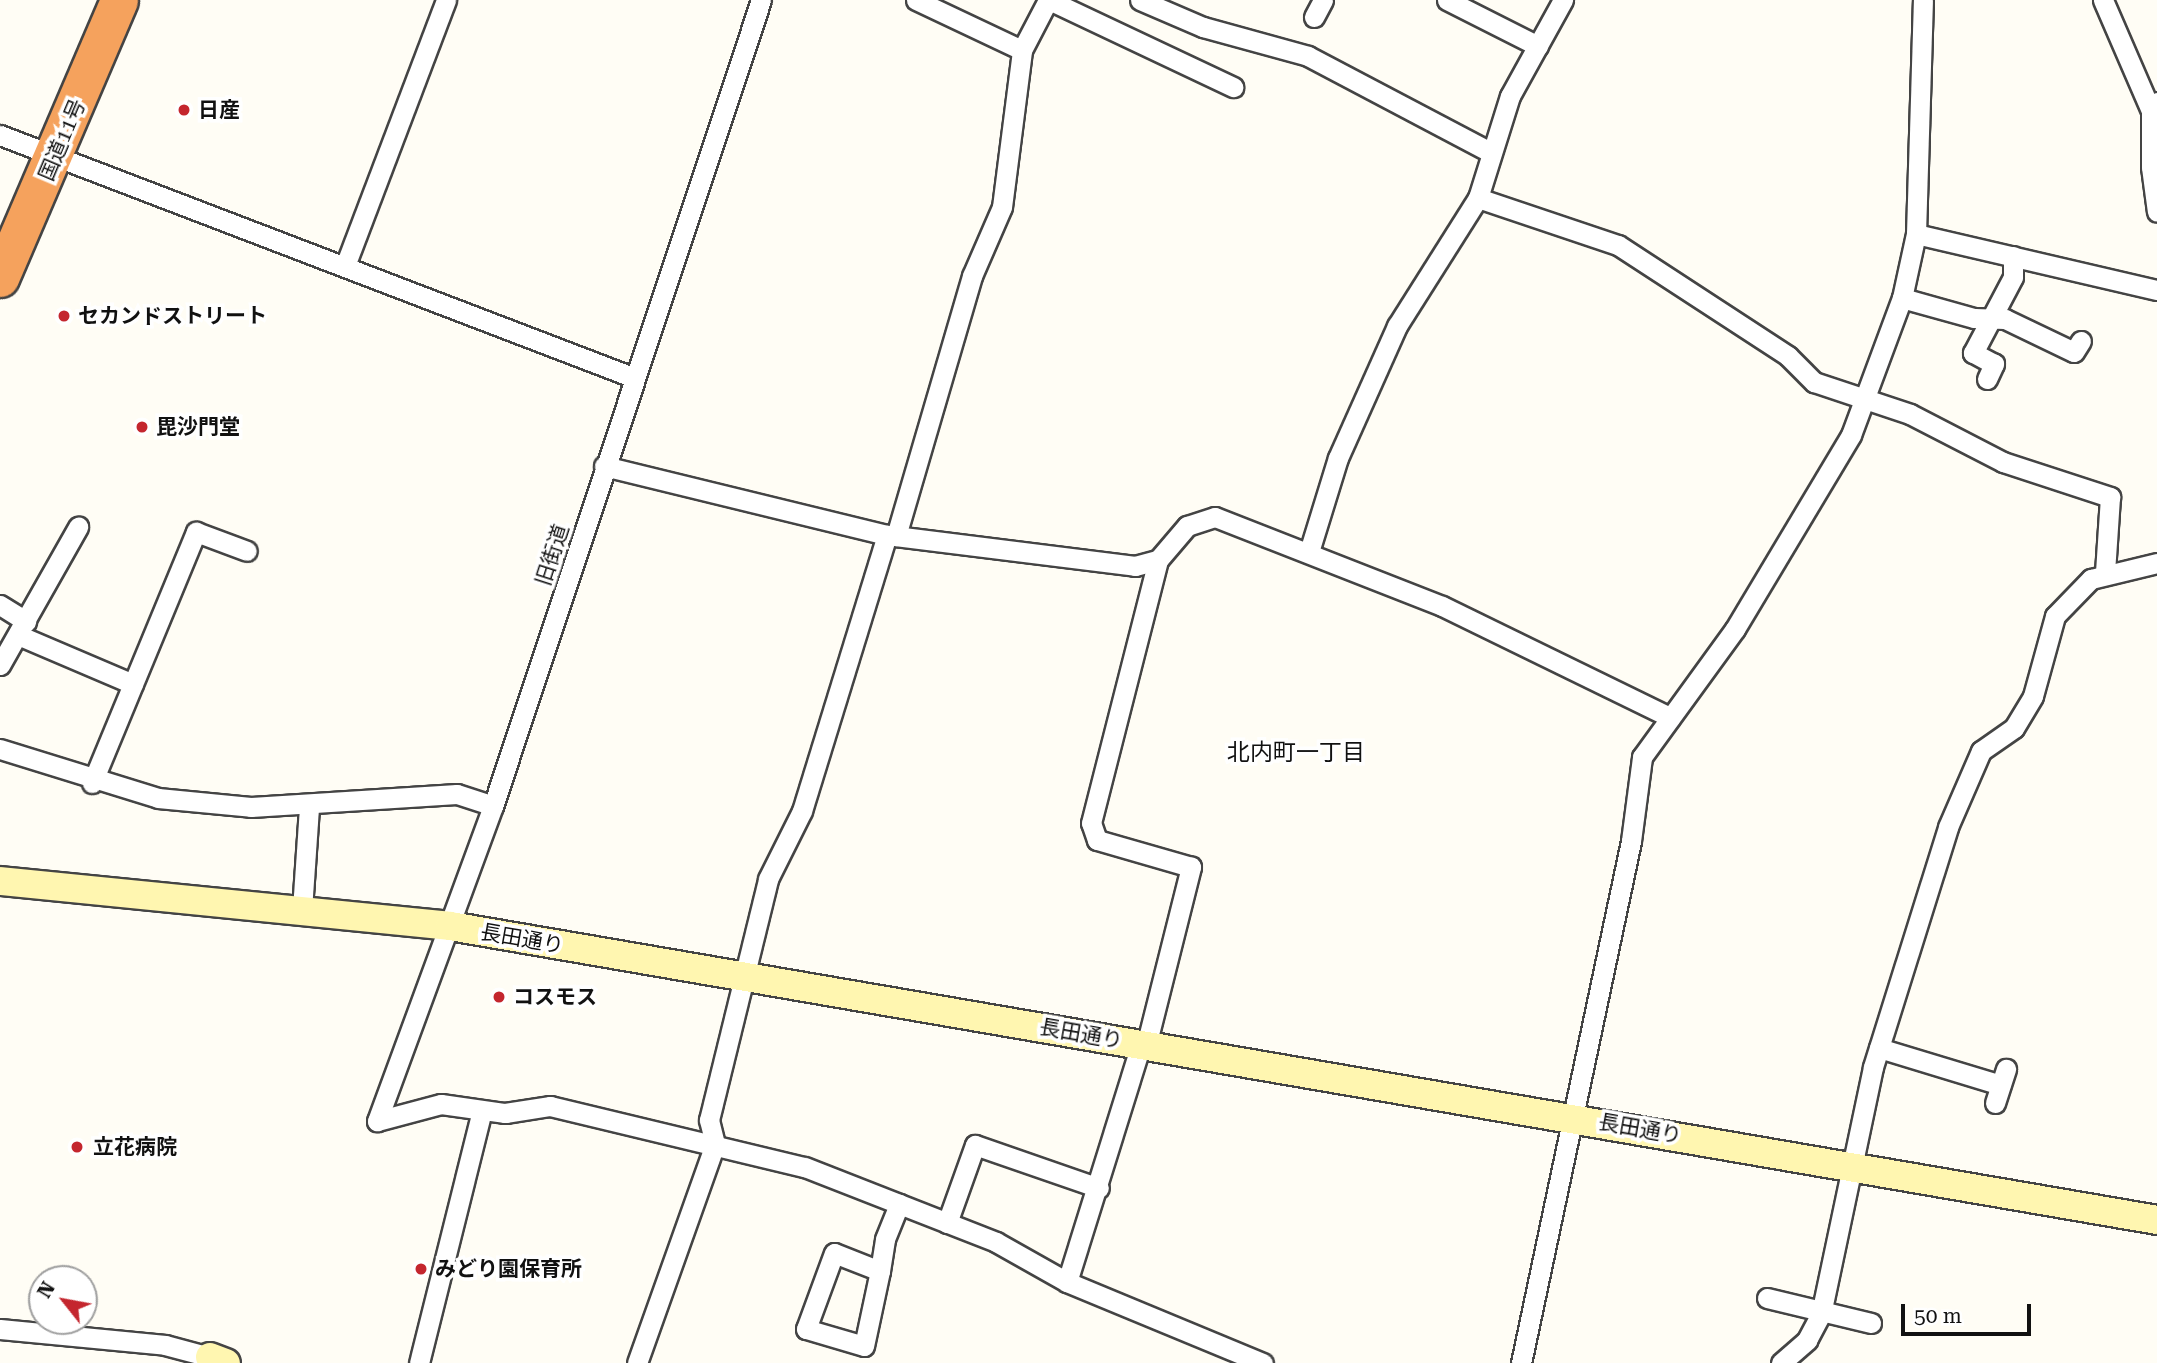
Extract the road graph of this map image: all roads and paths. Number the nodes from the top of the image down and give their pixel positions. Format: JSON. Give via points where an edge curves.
{"nodes":[{"id":1,"x":119,"y":0,"type":"edge"},
{"id":2,"x":446,"y":0,"type":"edge"},
{"id":3,"x":761,"y":0,"type":"edge"},
{"id":4,"x":1049,"y":0,"type":"edge"},
{"id":5,"x":1140,"y":0,"type":"edge"},
{"id":6,"x":1447,"y":0,"type":"edge"},
{"id":7,"x":1563,"y":0,"type":"edge"},
{"id":8,"x":1923,"y":0,"type":"edge"},
{"id":9,"x":2103,"y":0,"type":"edge"},
{"id":10,"x":920,"y":1,"type":"edge"},
{"id":11,"x":1538,"y":46,"type":"junction"},
{"id":12,"x":1022,"y":50,"type":"junction"},
{"id":13,"x":1233,"y":87,"type":"dead end"},
{"id":14,"x":2154,"y":107,"type":"edge"},
{"id":15,"x":0,"y":135,"type":"edge"},
{"id":16,"x":1490,"y":152,"type":"junction"},
{"id":17,"x":56,"y":157,"type":"junction"},
{"id":18,"x":1478,"y":198,"type":"junction"},
{"id":19,"x":2157,"y":212,"type":"edge"},
{"id":20,"x":1916,"y":234,"type":"junction"},
{"id":21,"x":2013,"y":256,"type":"junction"},
{"id":22,"x":345,"y":266,"type":"junction"},
{"id":23,"x":0,"y":278,"type":"edge"},
{"id":24,"x":2157,"y":290,"type":"edge"},
{"id":25,"x":1902,"y":298,"type":"junction"},
{"id":26,"x":1993,"y":319,"type":"junction"},
{"id":27,"x":2081,"y":341,"type":"dead end"},
{"id":28,"x":635,"y":378,"type":"junction"},
{"id":29,"x":1987,"y":379,"type":"dead end"},
{"id":30,"x":1864,"y":403,"type":"junction"},
{"id":31,"x":604,"y":466,"type":"junction"},
{"id":32,"x":78,"y":527,"type":"dead end"},
{"id":33,"x":892,"y":535,"type":"junction"},
{"id":34,"x":247,"y":551,"type":"dead end"},
{"id":35,"x":1309,"y":552,"type":"junction"},
{"id":36,"x":1158,"y":560,"type":"junction"},
{"id":37,"x":2157,"y":563,"type":"edge"},
{"id":38,"x":2105,"y":572,"type":"junction"},
{"id":39,"x":0,"y":605,"type":"edge"},
{"id":40,"x":22,"y":628,"type":"junction"},
{"id":41,"x":0,"y":665,"type":"edge"},
{"id":42,"x":133,"y":684,"type":"junction"},
{"id":43,"x":1670,"y":717,"type":"junction"},
{"id":44,"x":0,"y":748,"type":"edge"},
{"id":45,"x":92,"y":783,"type":"junction"},
{"id":46,"x":309,"y":806,"type":"junction"},
{"id":47,"x":493,"y":807,"type":"junction"},
{"id":48,"x":0,"y":881,"type":"edge"},
{"id":49,"x":302,"y":910,"type":"junction"},
{"id":50,"x":450,"y":926,"type":"junction"},
{"id":51,"x":745,"y":977,"type":"junction"},
{"id":52,"x":1144,"y":1045,"type":"junction"},
{"id":53,"x":1879,"y":1048,"type":"junction"},
{"id":54,"x":2001,"y":1086,"type":"dead end"},
{"id":55,"x":482,"y":1111,"type":"junction"},
{"id":56,"x":1574,"y":1118,"type":"junction"},
{"id":57,"x":715,"y":1144,"type":"junction"},
{"id":58,"x":1852,"y":1165,"type":"junction"},
{"id":59,"x":1099,"y":1188,"type":"junction"},
{"id":60,"x":899,"y":1204,"type":"junction"},
{"id":61,"x":2157,"y":1220,"type":"edge"},
{"id":62,"x":947,"y":1223,"type":"junction"},
{"id":63,"x":880,"y":1271,"type":"junction"},
{"id":64,"x":1067,"y":1282,"type":"junction"},
{"id":65,"x":1768,"y":1298,"type":"dead end"},
{"id":66,"x":1821,"y":1314,"type":"junction"},
{"id":67,"x":1871,"y":1323,"type":"dead end"},
{"id":68,"x":0,"y":1329,"type":"edge"},
{"id":69,"x":218,"y":1360,"type":"edge"},
{"id":70,"x":419,"y":1363,"type":"edge"},
{"id":71,"x":637,"y":1363,"type":"edge"},
{"id":72,"x":1264,"y":1363,"type":"edge"},
{"id":73,"x":1521,"y":1363,"type":"edge"},
{"id":74,"x":1781,"y":1363,"type":"edge"}],
"edges":[{"from":1,"to":17,"type":"highway","name":"国道11号"},
{"from":2,"to":22,"type":"street"},
{"from":3,"to":28,"type":"street","name":"旧街道"},
{"from":4,"to":12,"type":"street"},
{"from":4,"to":13,"type":"street"},
{"from":5,"to":16,"type":"street","via":[[1203,27],[1308,57]]},
{"from":6,"to":11,"type":"street"},
{"from":7,"to":11,"type":"street"},
{"from":8,"to":20,"type":"street"},
{"from":9,"to":14,"type":"street"},
{"from":10,"to":12,"type":"street"},
{"from":11,"to":16,"type":"street"},
{"from":12,"to":33,"type":"street","via":[[1002,207],[972,276]]},
{"from":14,"to":19,"type":"street"},
{"from":15,"to":17,"type":"street"},
{"from":16,"to":18,"type":"street"},
{"from":17,"to":22,"type":"street"},
{"from":17,"to":23,"type":"highway","name":"国道11号"},
{"from":18,"to":30,"type":"street","via":[[1618,245],[1788,356],[1814,382]]},
{"from":18,"to":35,"type":"street","via":[[1397,326],[1338,458]]},
{"from":20,"to":21,"type":"street"},
{"from":20,"to":25,"type":"street"},
{"from":21,"to":24,"type":"street"},
{"from":21,"to":26,"type":"street","via":[[2013,277]]},
{"from":22,"to":28,"type":"street"},
{"from":25,"to":26,"type":"street"},
{"from":25,"to":30,"type":"street"},
{"from":26,"to":27,"type":"street","via":[[2074,352]]},
{"from":26,"to":29,"type":"street","via":[[1973,353],[1994,364]]},
{"from":28,"to":31,"type":"street","name":"旧街道"},
{"from":30,"to":38,"type":"street","via":[[1910,414],[2003,462],[2110,497]]},
{"from":30,"to":43,"type":"street","via":[[1852,435],[1735,629]]},
{"from":31,"to":33,"type":"street"},
{"from":31,"to":47,"type":"street","name":"旧街道"},
{"from":32,"to":40,"type":"street"},
{"from":33,"to":36,"type":"street","via":[[1073,561],[1135,566]]},
{"from":33,"to":51,"type":"street","via":[[802,811],[768,879]]},
{"from":34,"to":42,"type":"street","via":[[196,532]]},
{"from":35,"to":36,"type":"street","via":[[1215,517],[1187,526]]},
{"from":35,"to":43,"type":"street","via":[[1453,611]]},
{"from":36,"to":52,"type":"street","via":[[1091,823],[1097,840],[1191,867]]},
{"from":37,"to":38,"type":"street"},
{"from":38,"to":53,"type":"street","via":[[2055,616],[2033,696],[2014,728],[1981,751],[1948,827]]},
{"from":39,"to":40,"type":"street"},
{"from":40,"to":41,"type":"street"},
{"from":40,"to":42,"type":"street"},
{"from":42,"to":45,"type":"street"},
{"from":43,"to":56,"type":"street","via":[[1642,757]]},
{"from":44,"to":45,"type":"street"},
{"from":45,"to":46,"type":"street","via":[[158,799]]},
{"from":46,"to":47,"type":"street","via":[[341,797],[457,794]]},
{"from":46,"to":49,"type":"street"},
{"from":47,"to":50,"type":"street","name":"旧街道"},
{"from":48,"to":49,"type":"street","name":"長田通り"},
{"from":49,"to":50,"type":"street","name":"長田通り"},
{"from":50,"to":51,"type":"street","name":"長田通り"},
{"from":50,"to":55,"type":"street","name":"旧街道","via":[[377,1121],[441,1104]]},
{"from":51,"to":52,"type":"street","name":"長田通り"},
{"from":51,"to":57,"type":"street","via":[[709,1120]]},
{"from":52,"to":56,"type":"street","name":"長田通り"},
{"from":52,"to":59,"type":"street"},
{"from":53,"to":54,"type":"street","via":[[1941,1076]]},
{"from":53,"to":58,"type":"street"},
{"from":55,"to":57,"type":"street","via":[[550,1106]]},
{"from":55,"to":70,"type":"street"},
{"from":56,"to":58,"type":"street","name":"長田通り"},
{"from":56,"to":73,"type":"street"},
{"from":57,"to":60,"type":"street","via":[[805,1167]]},
{"from":57,"to":71,"type":"street"},
{"from":58,"to":61,"type":"street","name":"長田通り"},
{"from":58,"to":66,"type":"street"},
{"from":59,"to":62,"type":"street","via":[[975,1146]]},
{"from":59,"to":64,"type":"street"},
{"from":60,"to":62,"type":"street"},
{"from":60,"to":63,"type":"street"},
{"from":62,"to":64,"type":"street","via":[[1032,1258]]},
{"from":63,"to":63,"type":"street","via":[[864,1346],[806,1329],[834,1253]]},
{"from":64,"to":72,"type":"street"},
{"from":65,"to":66,"type":"street"},
{"from":66,"to":67,"type":"street"},
{"from":66,"to":74,"type":"street","via":[[1807,1340]]},
{"from":68,"to":69,"type":"street","via":[[165,1345]]}]}
